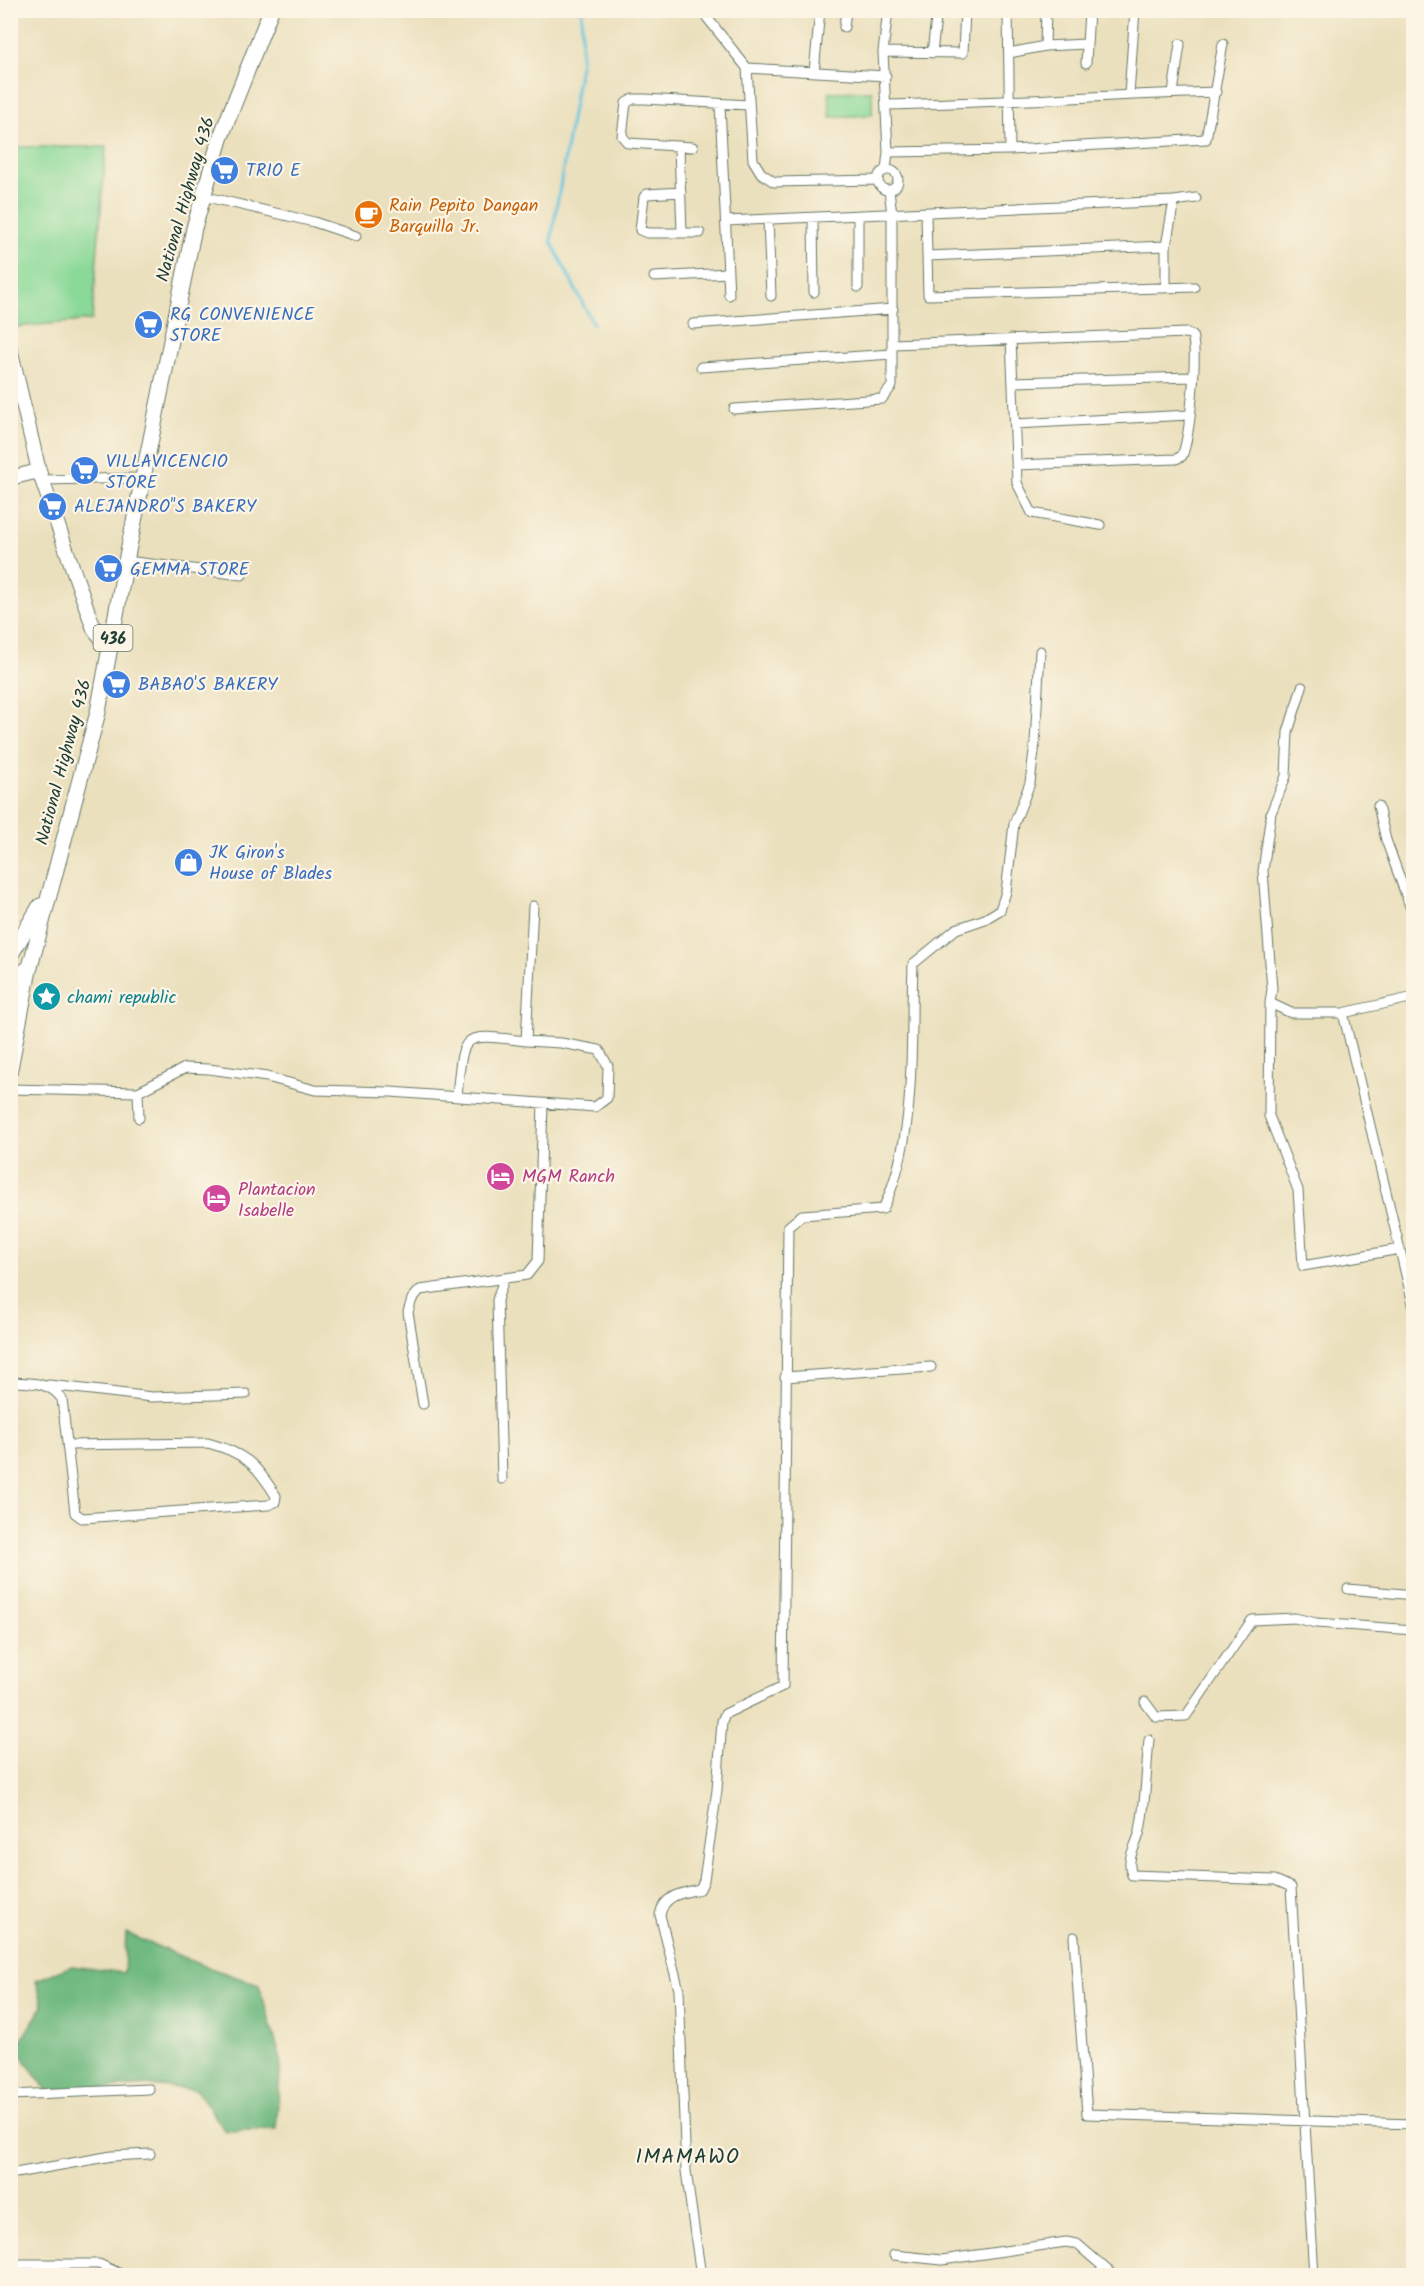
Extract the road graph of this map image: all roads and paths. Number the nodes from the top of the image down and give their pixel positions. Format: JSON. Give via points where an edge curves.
{"nodes":[{"id":1,"x":271,"y":10,"type":"edge"},
{"id":2,"x":701,"y":10,"type":"edge"},
{"id":3,"x":819,"y":10,"type":"edge"},
{"id":4,"x":846,"y":10,"type":"edge"},
{"id":5,"x":888,"y":10,"type":"edge"},
{"id":6,"x":937,"y":10,"type":"edge"},
{"id":7,"x":965,"y":10,"type":"edge"},
{"id":8,"x":1008,"y":10,"type":"edge"},
{"id":9,"x":1046,"y":10,"type":"edge"},
{"id":10,"x":1089,"y":10,"type":"edge"},
{"id":11,"x":1135,"y":10,"type":"edge"},
{"id":12,"x":844,"y":27,"type":"dead end"},
{"id":13,"x":1086,"y":44,"type":"junction"},
{"id":14,"x":1180,"y":44,"type":"dead end"},
{"id":15,"x":1223,"y":44,"type":"dead end"},
{"id":16,"x":1045,"y":46,"type":"junction"},
{"id":17,"x":884,"y":52,"type":"junction"},
{"id":18,"x":932,"y":52,"type":"junction"},
{"id":19,"x":1009,"y":53,"type":"junction"},
{"id":20,"x":1086,"y":63,"type":"dead end"},
{"id":21,"x":747,"y":68,"type":"junction"},
{"id":22,"x":814,"y":72,"type":"junction"},
{"id":23,"x":886,"y":76,"type":"junction"},
{"id":24,"x":1216,"y":92,"type":"junction"},
{"id":25,"x":1173,"y":93,"type":"junction"},
{"id":26,"x":1129,"y":94,"type":"junction"},
{"id":27,"x":1009,"y":103,"type":"junction"},
{"id":28,"x":720,"y":105,"type":"junction"},
{"id":29,"x":748,"y":105,"type":"junction"},
{"id":30,"x":886,"y":105,"type":"junction"},
{"id":31,"x":679,"y":147,"type":"junction"},
{"id":32,"x":693,"y":147,"type":"dead end"},
{"id":33,"x":1010,"y":150,"type":"junction"},
{"id":34,"x":888,"y":152,"type":"junction"},
{"id":35,"x":886,"y":170,"type":"junction"},
{"id":36,"x":878,"y":180,"type":"junction"},
{"id":37,"x":889,"y":190,"type":"junction"},
{"id":38,"x":681,"y":192,"type":"junction"},
{"id":39,"x":203,"y":196,"type":"junction"},
{"id":40,"x":1196,"y":198,"type":"dead end"},
{"id":41,"x":1174,"y":201,"type":"junction"},
{"id":42,"x":892,"y":214,"type":"junction"},
{"id":43,"x":926,"y":214,"type":"junction"},
{"id":44,"x":858,"y":216,"type":"junction"},
{"id":45,"x":813,"y":218,"type":"junction"},
{"id":46,"x":768,"y":219,"type":"junction"},
{"id":47,"x":726,"y":221,"type":"junction"},
{"id":48,"x":682,"y":233,"type":"junction"},
{"id":49,"x":700,"y":233,"type":"dead end"},
{"id":50,"x":356,"y":236,"type":"dead end"},
{"id":51,"x":1167,"y":246,"type":"junction"},
{"id":52,"x":927,"y":256,"type":"junction"},
{"id":53,"x":728,"y":273,"type":"junction"},
{"id":54,"x":654,"y":277,"type":"dead end"},
{"id":55,"x":858,"y":287,"type":"dead end"},
{"id":56,"x":1194,"y":287,"type":"dead end"},
{"id":57,"x":1166,"y":288,"type":"junction"},
{"id":58,"x":814,"y":292,"type":"dead end"},
{"id":59,"x":729,"y":295,"type":"dead end"},
{"id":60,"x":771,"y":296,"type":"dead end"},
{"id":61,"x":892,"y":309,"type":"junction"},
{"id":62,"x":693,"y":324,"type":"dead end"},
{"id":63,"x":1011,"y":339,"type":"junction"},
{"id":64,"x":892,"y":344,"type":"junction"},
{"id":65,"x":10,"y":348,"type":"edge"},
{"id":66,"x":892,"y":354,"type":"junction"},
{"id":67,"x":701,"y":367,"type":"dead end"},
{"id":68,"x":1193,"y":377,"type":"junction"},
{"id":69,"x":1013,"y":382,"type":"junction"},
{"id":70,"x":734,"y":409,"type":"dead end"},
{"id":71,"x":1189,"y":415,"type":"junction"},
{"id":72,"x":1015,"y":424,"type":"junction"},
{"id":73,"x":1016,"y":465,"type":"junction"},
{"id":74,"x":41,"y":475,"type":"junction"},
{"id":75,"x":10,"y":478,"type":"edge"},
{"id":76,"x":143,"y":478,"type":"junction"},
{"id":77,"x":1100,"y":525,"type":"dead end"},
{"id":78,"x":126,"y":561,"type":"junction"},
{"id":79,"x":242,"y":575,"type":"dead end"},
{"id":80,"x":112,"y":643,"type":"junction"},
{"id":81,"x":1040,"y":651,"type":"dead end"},
{"id":82,"x":1302,"y":687,"type":"dead end"},
{"id":83,"x":1378,"y":806,"type":"dead end"},
{"id":84,"x":50,"y":888,"type":"junction"},
{"id":85,"x":533,"y":906,"type":"dead end"},
{"id":86,"x":1413,"y":917,"type":"edge"},
{"id":87,"x":10,"y":956,"type":"edge"},
{"id":88,"x":30,"y":968,"type":"junction"},
{"id":89,"x":10,"y":982,"type":"edge"},
{"id":90,"x":1413,"y":997,"type":"edge"},
{"id":91,"x":1270,"y":1004,"type":"junction"},
{"id":92,"x":1343,"y":1012,"type":"junction"},
{"id":93,"x":14,"y":1015,"type":"edge"},
{"id":94,"x":526,"y":1041,"type":"junction"},
{"id":95,"x":10,"y":1071,"type":"edge"},
{"id":96,"x":10,"y":1089,"type":"edge"},
{"id":97,"x":138,"y":1092,"type":"junction"},
{"id":98,"x":457,"y":1097,"type":"junction"},
{"id":99,"x":543,"y":1104,"type":"junction"},
{"id":100,"x":139,"y":1118,"type":"dead end"},
{"id":101,"x":1400,"y":1249,"type":"junction"},
{"id":102,"x":504,"y":1279,"type":"junction"},
{"id":103,"x":1413,"y":1308,"type":"edge"},
{"id":104,"x":931,"y":1367,"type":"dead end"},
{"id":105,"x":784,"y":1377,"type":"junction"},
{"id":106,"x":10,"y":1382,"type":"edge"},
{"id":107,"x":43,"y":1384,"type":"junction"},
{"id":108,"x":246,"y":1394,"type":"dead end"},
{"id":109,"x":423,"y":1404,"type":"dead end"},
{"id":110,"x":68,"y":1445,"type":"junction"},
{"id":111,"x":502,"y":1479,"type":"dead end"},
{"id":112,"x":1348,"y":1589,"type":"dead end"},
{"id":113,"x":1413,"y":1595,"type":"edge"},
{"id":114,"x":1413,"y":1630,"type":"edge"},
{"id":115,"x":1145,"y":1702,"type":"dead end"},
{"id":116,"x":1149,"y":1740,"type":"dead end"},
{"id":117,"x":1074,"y":1937,"type":"dead end"},
{"id":118,"x":149,"y":2089,"type":"dead end"},
{"id":119,"x":10,"y":2095,"type":"edge"},
{"id":120,"x":1306,"y":2122,"type":"junction"},
{"id":121,"x":1413,"y":2124,"type":"edge"},
{"id":122,"x":150,"y":2154,"type":"dead end"},
{"id":123,"x":10,"y":2174,"type":"edge"},
{"id":124,"x":894,"y":2254,"type":"dead end"},
{"id":125,"x":10,"y":2264,"type":"edge"},
{"id":126,"x":125,"y":2276,"type":"edge"},
{"id":127,"x":701,"y":2276,"type":"edge"},
{"id":128,"x":1114,"y":2276,"type":"edge"},
{"id":129,"x":1314,"y":2276,"type":"edge"}],
"edges":[{"from":1,"to":39,"type":"main road","name":"National Highway 436","number":"436","via":[[220,138]]},
{"from":2,"to":21,"type":"street"},
{"from":3,"to":22,"type":"street"},
{"from":4,"to":12,"type":"street"},
{"from":5,"to":17,"type":"street"},
{"from":6,"to":18,"type":"street"},
{"from":7,"to":18,"type":"street","via":[[963,53]]},
{"from":8,"to":19,"type":"street"},
{"from":9,"to":16,"type":"street"},
{"from":10,"to":13,"type":"street"},
{"from":11,"to":26,"type":"street"},
{"from":13,"to":16,"type":"street"},
{"from":13,"to":20,"type":"street"},
{"from":14,"to":25,"type":"street"},
{"from":15,"to":24,"type":"street"},
{"from":16,"to":19,"type":"street"},
{"from":17,"to":18,"type":"street"},
{"from":17,"to":23,"type":"street"},
{"from":19,"to":27,"type":"street"},
{"from":21,"to":22,"type":"street"},
{"from":21,"to":29,"type":"street"},
{"from":22,"to":23,"type":"street"},
{"from":23,"to":30,"type":"street"},
{"from":24,"to":25,"type":"street"},
{"from":24,"to":33,"type":"street","via":[[1206,139]]},
{"from":25,"to":26,"type":"street"},
{"from":26,"to":27,"type":"street"},
{"from":27,"to":30,"type":"street"},
{"from":27,"to":33,"type":"street"},
{"from":28,"to":29,"type":"street"},
{"from":28,"to":31,"type":"street","via":[[645,99],[633,99],[626,104],[624,140]]},
{"from":28,"to":47,"type":"street"},
{"from":29,"to":36,"type":"street","via":[[753,160],[761,173],[774,182]]},
{"from":30,"to":34,"type":"street"},
{"from":31,"to":32,"type":"street"},
{"from":31,"to":38,"type":"street"},
{"from":33,"to":34,"type":"street"},
{"from":34,"to":35,"type":"street"},
{"from":35,"to":36,"type":"street"},
{"from":35,"to":37,"type":"street","via":[[898,179],[895,188]]},
{"from":36,"to":37,"type":"street","via":[[882,189]]},
{"from":37,"to":42,"type":"street"},
{"from":38,"to":48,"type":"street"},
{"from":38,"to":48,"type":"street","via":[[647,194],[639,230]]},
{"from":39,"to":50,"type":"street"},
{"from":39,"to":76,"type":"main road","name":"National Highway 436","number":"436","via":[[179,292]]},
{"from":40,"to":41,"type":"street"},
{"from":41,"to":43,"type":"street"},
{"from":41,"to":51,"type":"street"},
{"from":42,"to":43,"type":"street"},
{"from":42,"to":44,"type":"street"},
{"from":42,"to":61,"type":"street"},
{"from":43,"to":52,"type":"street"},
{"from":44,"to":45,"type":"street"},
{"from":44,"to":55,"type":"street"},
{"from":45,"to":46,"type":"street"},
{"from":45,"to":58,"type":"street"},
{"from":46,"to":47,"type":"street"},
{"from":46,"to":60,"type":"street"},
{"from":47,"to":53,"type":"street"},
{"from":48,"to":49,"type":"street"},
{"from":51,"to":52,"type":"street"},
{"from":51,"to":57,"type":"street"},
{"from":52,"to":57,"type":"street","via":[[928,295]]},
{"from":53,"to":54,"type":"street"},
{"from":53,"to":59,"type":"street"},
{"from":56,"to":57,"type":"street"},
{"from":61,"to":62,"type":"street"},
{"from":61,"to":64,"type":"street"},
{"from":63,"to":64,"type":"street"},
{"from":63,"to":68,"type":"street","via":[[1187,333],[1195,342]]},
{"from":63,"to":69,"type":"street"},
{"from":64,"to":66,"type":"street"},
{"from":65,"to":74,"type":"street"},
{"from":66,"to":67,"type":"street"},
{"from":66,"to":70,"type":"street","via":[[892,386],[882,399]]},
{"from":68,"to":69,"type":"street"},
{"from":68,"to":71,"type":"street"},
{"from":69,"to":72,"type":"street"},
{"from":71,"to":72,"type":"street"},
{"from":71,"to":73,"type":"street","via":[[1184,451],[1176,459]]},
{"from":72,"to":73,"type":"street"},
{"from":73,"to":77,"type":"street","via":[[1017,483],[1032,513]]},
{"from":74,"to":75,"type":"street"},
{"from":74,"to":76,"type":"street"},
{"from":74,"to":80,"type":"street","via":[[94,629]]},
{"from":76,"to":78,"type":"main road","name":"National Highway 436","number":"436"},
{"from":78,"to":79,"type":"street"},
{"from":78,"to":80,"type":"main road","name":"National Highway 436","number":"436"},
{"from":80,"to":84,"type":"main road","name":"National Highway 436","number":"436"},
{"from":81,"to":105,"type":"street","via":[[1030,783],[1014,824],[1006,892],[1000,909],[956,928],[913,964],[908,1102],[894,1184],[883,1209],[802,1215],[788,1227]]},
{"from":82,"to":91,"type":"street","via":[[1288,732],[1286,776],[1271,813],[1263,871]]},
{"from":83,"to":86,"type":"street"},
{"from":84,"to":87,"type":"main road"},
{"from":84,"to":88,"type":"main road","name":"National Highway 436","number":"436"},
{"from":85,"to":94,"type":"street"},
{"from":88,"to":89,"type":"main road"},
{"from":88,"to":93,"type":"street","name":"National Highway 436","number":"436"},
{"from":90,"to":92,"type":"street"},
{"from":91,"to":92,"type":"street","via":[[1291,1013]]},
{"from":91,"to":101,"type":"street","via":[[1269,1116],[1298,1190],[1303,1266]]},
{"from":92,"to":101,"type":"street"},
{"from":93,"to":95,"type":"street","name":"National Highway 436","number":"436"},
{"from":94,"to":98,"type":"street","via":[[483,1036],[469,1040],[461,1049]]},
{"from":94,"to":99,"type":"street","via":[[599,1050],[608,1066],[607,1098],[595,1107]]},
{"from":96,"to":97,"type":"street"},
{"from":97,"to":98,"type":"street","via":[[185,1068],[267,1077],[315,1090]]},
{"from":97,"to":100,"type":"street"},
{"from":98,"to":99,"type":"street"},
{"from":99,"to":102,"type":"street","via":[[538,1261],[526,1275]]},
{"from":101,"to":103,"type":"street"},
{"from":102,"to":109,"type":"street","via":[[420,1290],[412,1299],[408,1312]]},
{"from":102,"to":111,"type":"street","via":[[497,1300]]},
{"from":104,"to":105,"type":"street"},
{"from":105,"to":127,"type":"street","via":[[783,1686],[725,1714],[704,1880],[700,1889],[671,1897],[662,1905],[660,1915],[679,1990],[686,2171]]},
{"from":106,"to":107,"type":"street"},
{"from":107,"to":108,"type":"street","via":[[152,1397]]},
{"from":107,"to":110,"type":"street","via":[[57,1391],[62,1399]]},
{"from":110,"to":110,"type":"street","via":[[75,1513],[82,1518],[275,1502],[276,1496],[257,1467],[229,1448],[208,1443]]},
{"from":112,"to":113,"type":"street"},
{"from":114,"to":115,"type":"street","via":[[1295,1618],[1252,1620],[1186,1716],[1156,1717]]},
{"from":116,"to":120,"type":"street","via":[[1140,1830],[1128,1866],[1132,1875],[1275,1880],[1291,1887]]},
{"from":117,"to":120,"type":"street","via":[[1087,2114]]},
{"from":118,"to":119,"type":"street"},
{"from":120,"to":121,"type":"street"},
{"from":120,"to":129,"type":"street"},
{"from":122,"to":123,"type":"street","via":[[112,2156]]},
{"from":124,"to":128,"type":"street","via":[[942,2260],[1066,2241],[1077,2244]]},
{"from":125,"to":126,"type":"street","via":[[99,2264]]}]}
